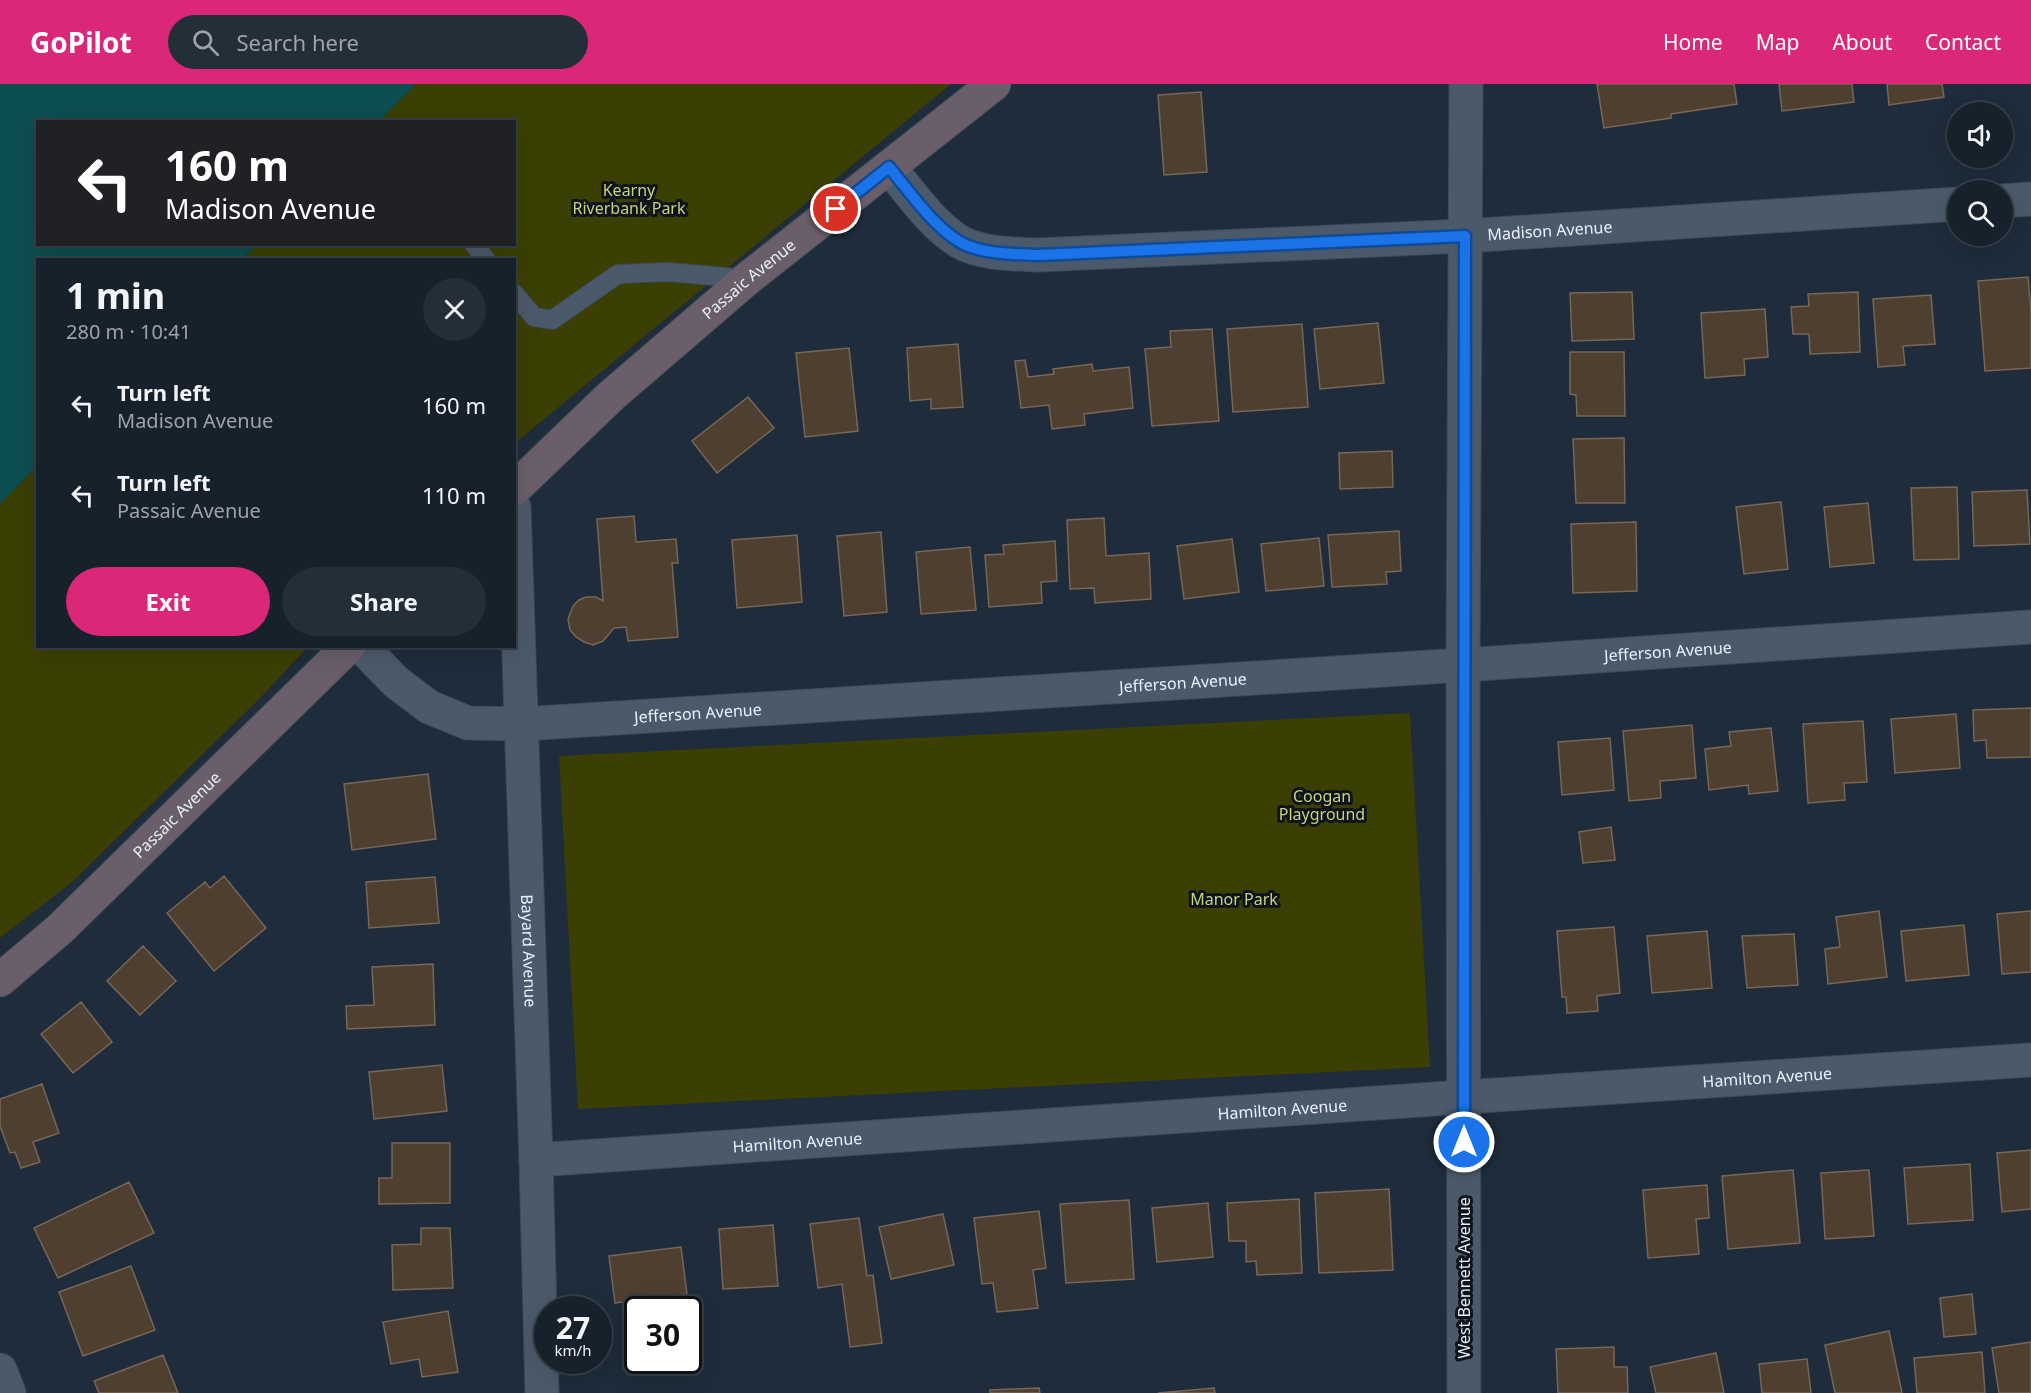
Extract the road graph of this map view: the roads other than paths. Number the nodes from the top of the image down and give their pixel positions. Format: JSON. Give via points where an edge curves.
{"nodes":[{"id":1,"x":994,"y":84,"type":"edge"},
{"id":2,"x":1466,"y":84,"type":"edge"},
{"id":3,"x":889,"y":167,"type":"junction"},
{"id":4,"x":2031,"y":199,"type":"edge"},
{"id":5,"x":2013,"y":200,"type":"edge"},
{"id":6,"x":1947,"y":205,"type":"edge"},
{"id":7,"x":1465,"y":236,"type":"junction"},
{"id":8,"x":747,"y":279,"type":"junction"},
{"id":9,"x":516,"y":295,"type":"edge"},
{"id":10,"x":516,"y":487,"type":"edge"},
{"id":11,"x":516,"y":561,"type":"edge"},
{"id":12,"x":2031,"y":627,"type":"edge"},
{"id":13,"x":347,"y":648,"type":"edge"},
{"id":14,"x":364,"y":648,"type":"edge"},
{"id":15,"x":1463,"y":665,"type":"junction"},
{"id":16,"x":522,"y":724,"type":"junction"},
{"id":17,"x":0,"y":980,"type":"edge"},
{"id":18,"x":2031,"y":1060,"type":"edge"},
{"id":19,"x":1464,"y":1097,"type":"junction"},
{"id":20,"x":536,"y":1160,"type":"junction"},
{"id":21,"x":0,"y":1370,"type":"edge"},
{"id":22,"x":9,"y":1393,"type":"edge"},
{"id":23,"x":542,"y":1393,"type":"edge"},
{"id":24,"x":1464,"y":1393,"type":"edge"}],
"edges":[{"from":1,"to":3,"type":"main road","name":"Passaic Avenue"},
{"from":2,"to":7,"type":"street","name":"West Bennett Avenue"},
{"from":3,"to":7,"type":"street","name":"Madison Avenue","via":[[932,218],[960,242],[998,254]]},
{"from":3,"to":8,"type":"main road","name":"Passaic Avenue"},
{"from":4,"to":5,"type":"street"},
{"from":6,"to":7,"type":"street","name":"Madison Avenue"},
{"from":7,"to":15,"type":"street","name":"West Bennett Avenue"},
{"from":8,"to":9,"type":"lane","via":[[669,272],[618,274],[552,320],[534,317]]},
{"from":8,"to":10,"type":"main road","name":"Passaic Avenue","via":[[610,396]]},
{"from":11,"to":16,"type":"street","name":"Bayard Avenue"},
{"from":12,"to":15,"type":"street","name":"Jefferson Avenue"},
{"from":13,"to":17,"type":"main road","name":"Passaic Avenue","via":[[60,929]]},
{"from":14,"to":16,"type":"street","name":"Jefferson Avenue","via":[[396,682],[429,708],[468,723]]},
{"from":15,"to":16,"type":"street","name":"Jefferson Avenue"},
{"from":15,"to":19,"type":"street","name":"West Bennett Avenue"},
{"from":16,"to":20,"type":"street","name":"Bayard Avenue"},
{"from":18,"to":19,"type":"street","name":"Hamilton Avenue"},
{"from":19,"to":20,"type":"street","name":"Hamilton Avenue"},
{"from":19,"to":24,"type":"street","name":"West Bennett Avenue"},
{"from":20,"to":23,"type":"street","name":"Bayard Avenue"},
{"from":21,"to":22,"type":"street"}]}
